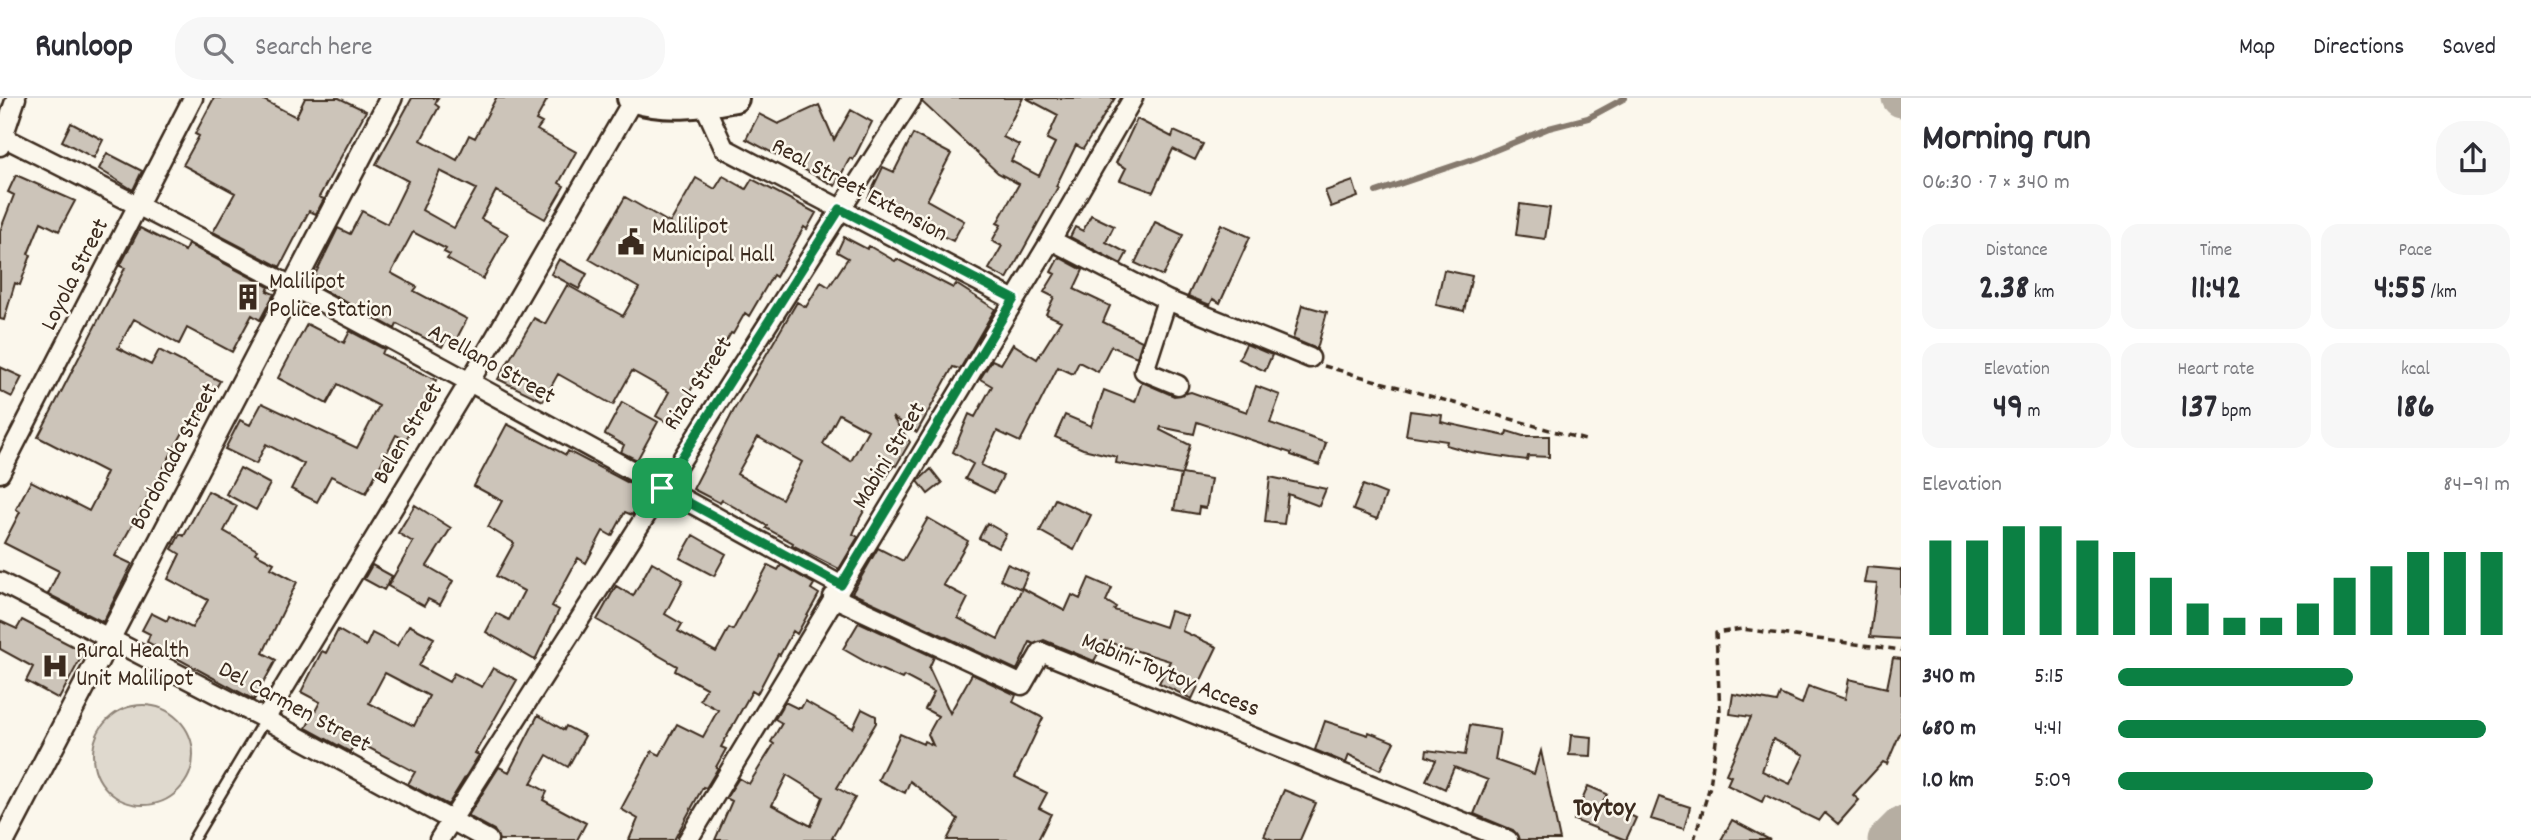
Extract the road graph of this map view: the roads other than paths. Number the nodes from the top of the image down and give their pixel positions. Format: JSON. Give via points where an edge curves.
{"nodes":[{"id":1,"x":16,"y":98,"type":"edge"},
{"id":2,"x":193,"y":98,"type":"edge"},
{"id":3,"x":391,"y":98,"type":"edge"},
{"id":4,"x":633,"y":98,"type":"edge"},
{"id":5,"x":735,"y":98,"type":"edge"},
{"id":6,"x":912,"y":98,"type":"edge"},
{"id":7,"x":1133,"y":98,"type":"edge"},
{"id":8,"x":704,"y":104,"type":"junction"},
{"id":9,"x":1,"y":141,"type":"edge"},
{"id":10,"x":139,"y":205,"type":"junction"},
{"id":11,"x":840,"y":209,"type":"junction"},
{"id":12,"x":1051,"y":240,"type":"junction"},
{"id":13,"x":294,"y":288,"type":"junction"},
{"id":14,"x":1014,"y":299,"type":"junction"},
{"id":15,"x":1167,"y":300,"type":"junction"},
{"id":16,"x":1310,"y":358,"type":"road end"},
{"id":17,"x":470,"y":380,"type":"junction"},
{"id":18,"x":1178,"y":384,"type":"dead end"},
{"id":19,"x":0,"y":474,"type":"edge"},
{"id":20,"x":662,"y":488,"type":"junction"},
{"id":21,"x":0,"y":582,"type":"edge"},
{"id":22,"x":837,"y":591,"type":"junction"},
{"id":23,"x":110,"y":638,"type":"junction"},
{"id":24,"x":265,"y":719,"type":"junction"},
{"id":25,"x":452,"y":820,"type":"junction"},
{"id":26,"x":4,"y":840,"type":"edge"},
{"id":27,"x":193,"y":840,"type":"edge"},
{"id":28,"x":439,"y":840,"type":"edge"},
{"id":29,"x":488,"y":840,"type":"edge"},
{"id":30,"x":688,"y":840,"type":"edge"},
{"id":31,"x":1508,"y":840,"type":"edge"}],
"edges":[{"from":1,"to":9,"type":"street"},
{"from":2,"to":10,"type":"street","name":"Loyola Street"},
{"from":3,"to":13,"type":"street","name":"Bordonada Street"},
{"from":4,"to":8,"type":"main road","via":[[660,105]]},
{"from":4,"to":17,"type":"street","name":"Belen Street"},
{"from":5,"to":8,"type":"main road"},
{"from":6,"to":11,"type":"street","name":"Rizal Street"},
{"from":7,"to":12,"type":"street","name":"Mabini Street"},
{"from":8,"to":11,"type":"street","name":"Real Street Extension","via":[[724,148]]},
{"from":9,"to":10,"type":"street","name":"Arellano Street"},
{"from":10,"to":13,"type":"street","name":"Arellano Street"},
{"from":10,"to":19,"type":"street","name":"Loyola Street"},
{"from":11,"to":14,"type":"street","name":"Real Street Extension"},
{"from":11,"to":20,"type":"street","name":"Rizal Street"},
{"from":12,"to":14,"type":"street","name":"Mabini Street"},
{"from":12,"to":15,"type":"street"},
{"from":13,"to":17,"type":"street","name":"Arellano Street"},
{"from":13,"to":23,"type":"street","name":"Bordonada Street"},
{"from":14,"to":22,"type":"street","name":"Mabini Street"},
{"from":15,"to":16,"type":"street"},
{"from":15,"to":18,"type":"street","via":[[1144,371]]},
{"from":17,"to":20,"type":"street","name":"Arellano Street"},
{"from":17,"to":24,"type":"street","name":"Belen Street"},
{"from":20,"to":22,"type":"street","name":"Arellano Street"},
{"from":20,"to":25,"type":"street","name":"Rizal Street"},
{"from":21,"to":23,"type":"street","name":"Del Carmen Street"},
{"from":22,"to":30,"type":"street","name":"Mabini Street"},
{"from":22,"to":31,"type":"street","name":"Mabini-Toytoy Access","via":[[1022,685],[1041,652]]},
{"from":23,"to":24,"type":"street","name":"Del Carmen Street"},
{"from":23,"to":26,"type":"street","name":"Bordonada Street"},
{"from":24,"to":25,"type":"street","name":"Del Carmen Street"},
{"from":24,"to":27,"type":"lane"},
{"from":25,"to":28,"type":"street","name":"Rizal Street"},
{"from":25,"to":29,"type":"street","name":"Del Carmen Street"}]}
